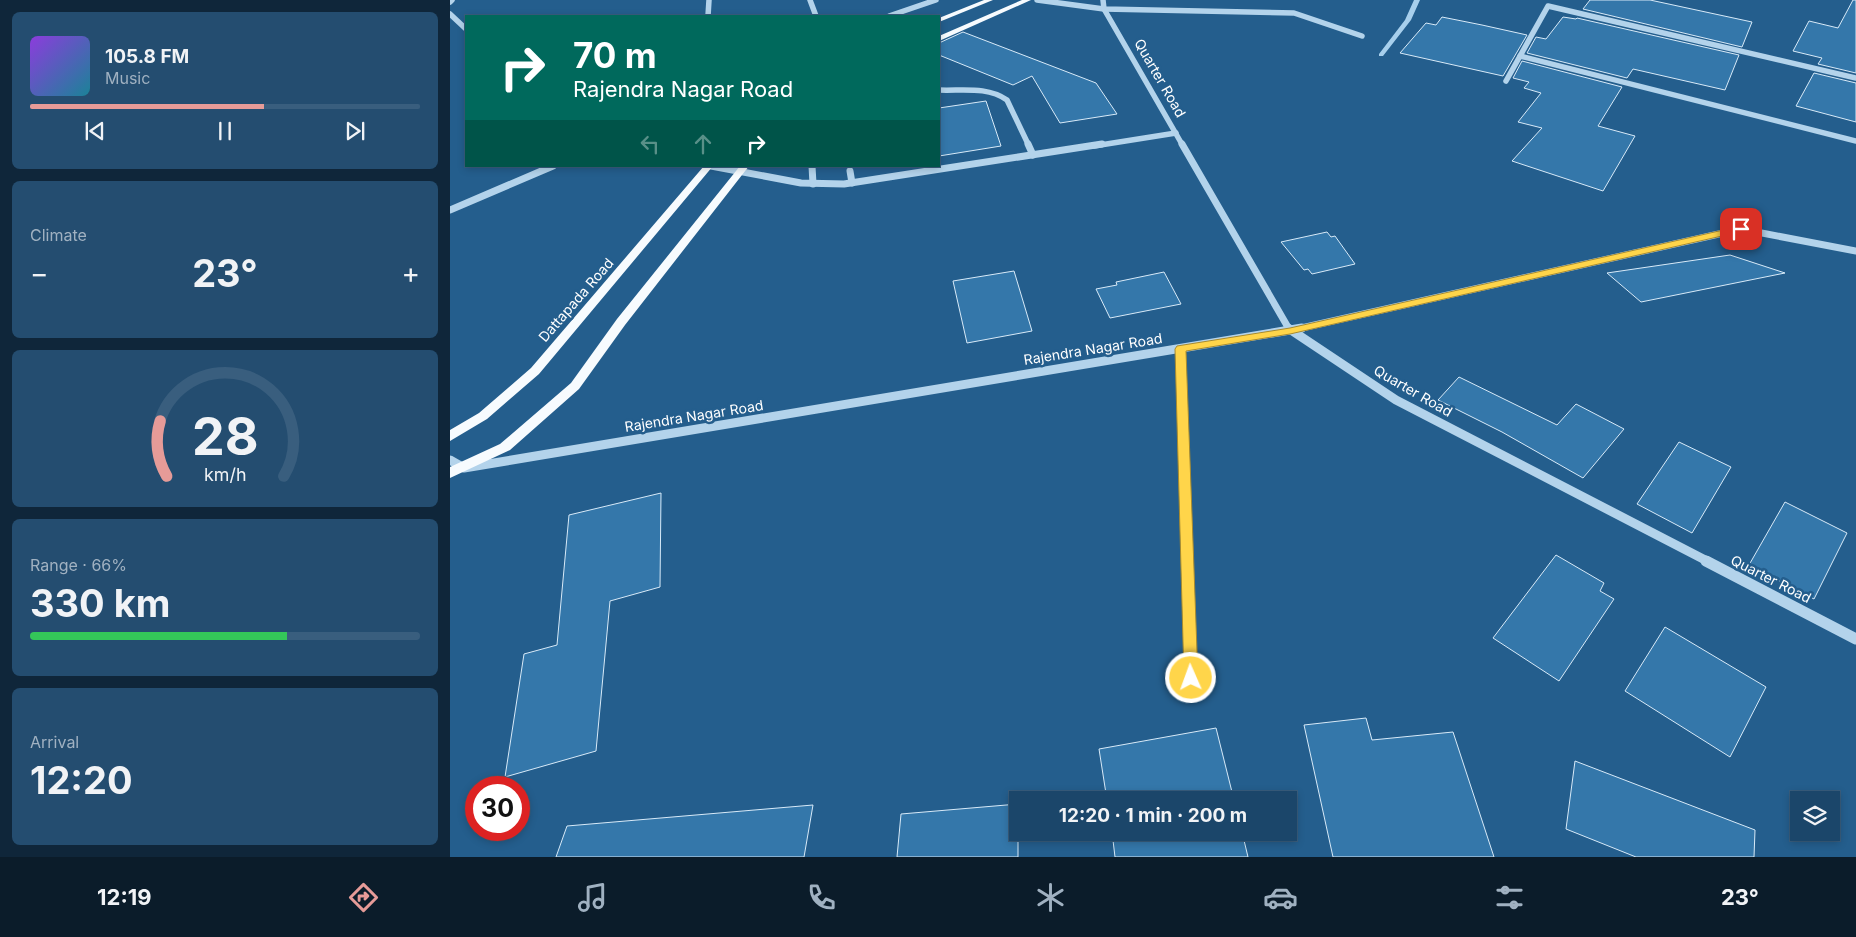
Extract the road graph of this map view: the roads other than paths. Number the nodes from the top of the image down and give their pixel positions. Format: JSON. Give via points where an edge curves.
{"nodes":[{"id":1,"x":709,"y":0,"type":"edge"},
{"id":2,"x":810,"y":0,"type":"edge"},
{"id":3,"x":936,"y":0,"type":"edge"},
{"id":4,"x":1028,"y":0,"type":"edge"},
{"id":5,"x":1037,"y":0,"type":"edge"},
{"id":6,"x":1103,"y":0,"type":"edge"},
{"id":7,"x":984,"y":1,"type":"edge"},
{"id":8,"x":1104,"y":9,"type":"junction"},
{"id":9,"x":450,"y":14,"type":"edge"},
{"id":10,"x":708,"y":15,"type":"edge"},
{"id":11,"x":816,"y":15,"type":"edge"},
{"id":12,"x":891,"y":15,"type":"edge"},
{"id":13,"x":940,"y":20,"type":"edge"},
{"id":14,"x":465,"y":28,"type":"edge"},
{"id":15,"x":1362,"y":36,"type":"dead end"},
{"id":16,"x":940,"y":38,"type":"edge"},
{"id":17,"x":1520,"y":56,"type":"junction"},
{"id":18,"x":1856,"y":78,"type":"edge"},
{"id":19,"x":1506,"y":81,"type":"dead end"},
{"id":20,"x":940,"y":90,"type":"edge"},
{"id":21,"x":1176,"y":133,"type":"junction"},
{"id":22,"x":1856,"y":142,"type":"edge"},
{"id":23,"x":1033,"y":155,"type":"junction"},
{"id":24,"x":551,"y":167,"type":"edge"},
{"id":25,"x":709,"y":167,"type":"edge"},
{"id":26,"x":721,"y":167,"type":"edge"},
{"id":27,"x":812,"y":167,"type":"edge"},
{"id":28,"x":743,"y":169,"type":"edge"},
{"id":29,"x":850,"y":172,"type":"dead end"},
{"id":30,"x":852,"y":183,"type":"junction"},
{"id":31,"x":813,"y":184,"type":"junction"},
{"id":32,"x":450,"y":210,"type":"edge"},
{"id":33,"x":1856,"y":251,"type":"edge"},
{"id":34,"x":1290,"y":331,"type":"junction"},
{"id":35,"x":1180,"y":349,"type":"junction"},
{"id":36,"x":450,"y":436,"type":"edge"},
{"id":37,"x":450,"y":460,"type":"edge"},
{"id":38,"x":464,"y":468,"type":"junction"},
{"id":39,"x":450,"y":473,"type":"edge"},
{"id":40,"x":1856,"y":639,"type":"edge"},
{"id":41,"x":1192,"y":697,"type":"dead end"}],
"edges":[{"from":1,"to":10,"type":"street"},
{"from":2,"to":11,"type":"street"},
{"from":3,"to":12,"type":"street"},
{"from":4,"to":16,"type":"main road"},
{"from":5,"to":8,"type":"street"},
{"from":6,"to":8,"type":"street","name":"Quarter Road"},
{"from":7,"to":13,"type":"main road"},
{"from":8,"to":15,"type":"street","via":[[1294,13]]},
{"from":8,"to":21,"type":"street","name":"Quarter Road"},
{"from":9,"to":14,"type":"street"},
{"from":17,"to":18,"type":"street","via":[[1548,6]]},
{"from":17,"to":19,"type":"street"},
{"from":17,"to":22,"type":"street"},
{"from":20,"to":23,"type":"street","via":[[1001,94],[1007,100]]},
{"from":21,"to":23,"type":"street"},
{"from":21,"to":34,"type":"street","name":"Quarter Road"},
{"from":23,"to":30,"type":"street"},
{"from":24,"to":32,"type":"street"},
{"from":25,"to":36,"type":"main road","name":"Dattapada Road","via":[[535,371],[483,416]]},
{"from":26,"to":28,"type":"street"},
{"from":27,"to":31,"type":"street"},
{"from":28,"to":31,"type":"street"},
{"from":28,"to":38,"type":"main road","via":[[621,322],[575,386],[505,447]]},
{"from":29,"to":30,"type":"street"},
{"from":30,"to":31,"type":"street"},
{"from":33,"to":34,"type":"street","name":"Rajendra Nagar Road","via":[[1741,229]]},
{"from":34,"to":35,"type":"street","name":"Rajendra Nagar Road"},
{"from":34,"to":40,"type":"street","name":"Quarter Road","via":[[1396,400]]},
{"from":35,"to":38,"type":"street","name":"Rajendra Nagar Road"},
{"from":35,"to":41,"type":"street"},
{"from":37,"to":38,"type":"street"},
{"from":38,"to":39,"type":"main road"}]}
